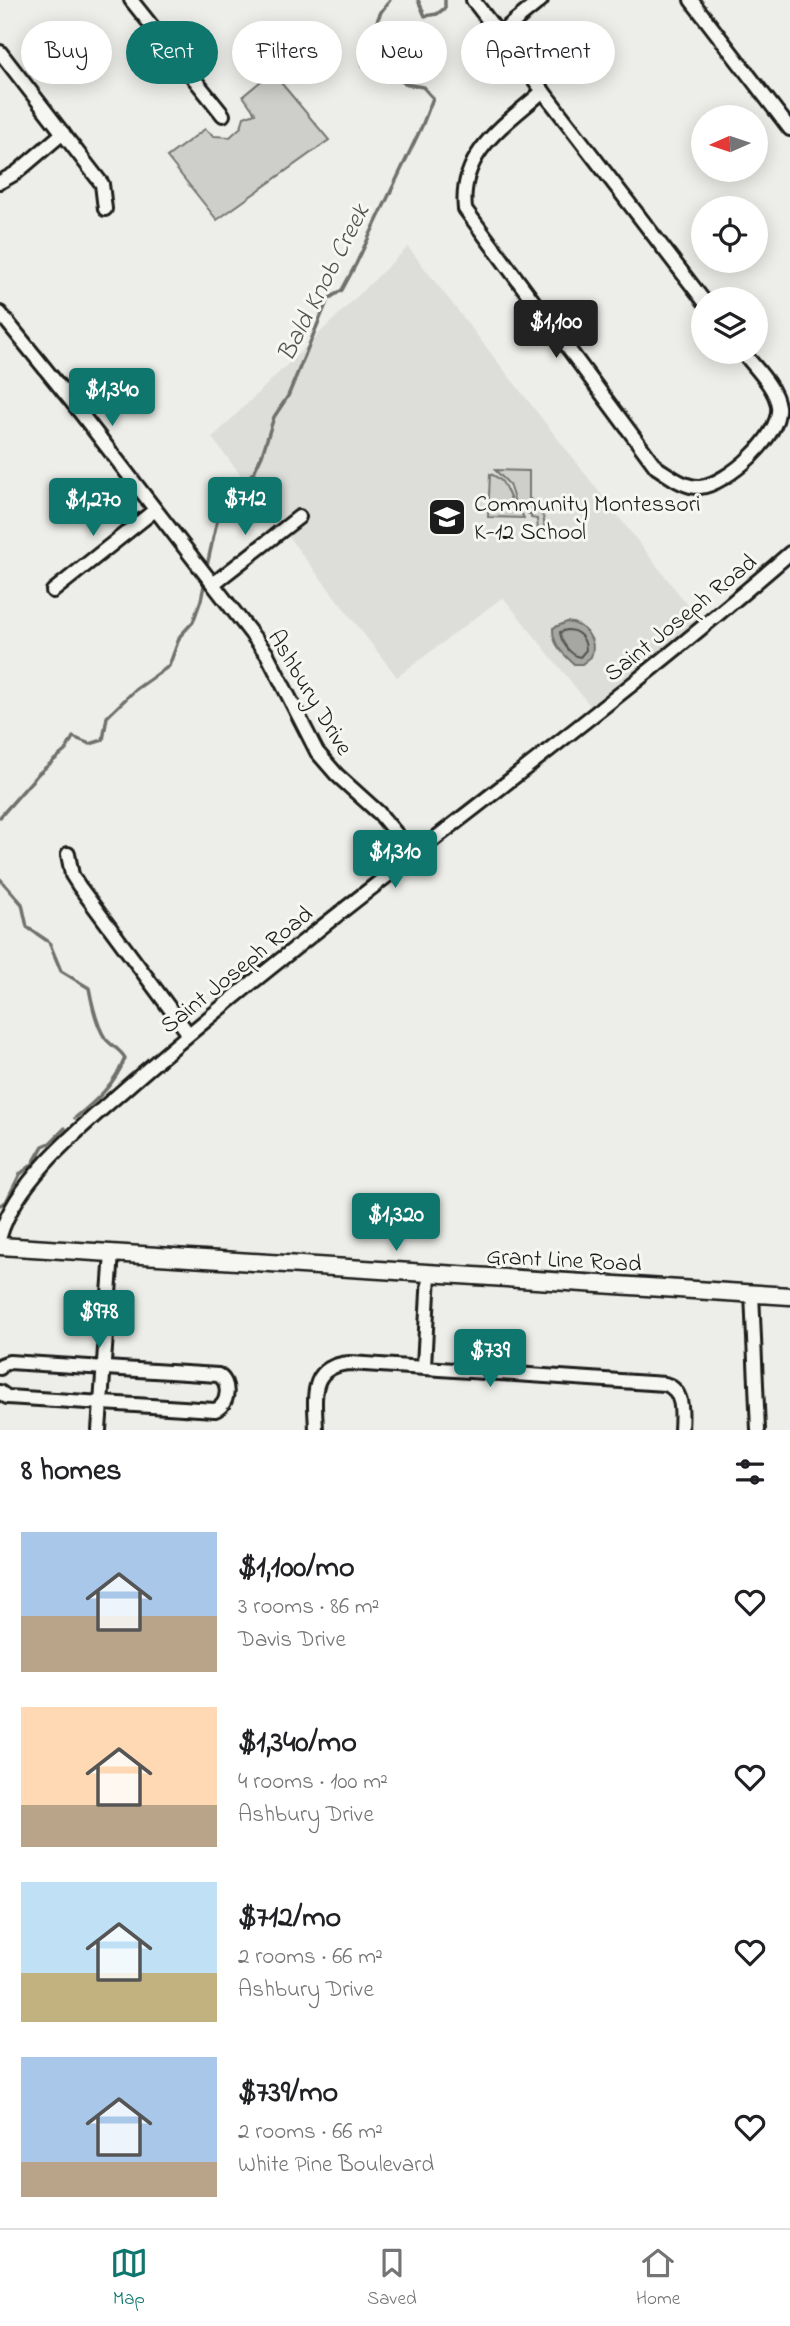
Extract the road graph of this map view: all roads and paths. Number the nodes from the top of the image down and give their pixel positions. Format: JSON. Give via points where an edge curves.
{"nodes":[{"id":1,"x":131,"y":0,"type":"edge"},
{"id":2,"x":473,"y":0,"type":"edge"},
{"id":3,"x":541,"y":0,"type":"edge"},
{"id":4,"x":691,"y":0,"type":"edge"},
{"id":5,"x":489,"y":21,"type":"edge"},
{"id":6,"x":515,"y":21,"type":"edge"},
{"id":7,"x":0,"y":52,"type":"edge"},
{"id":8,"x":538,"y":84,"type":"edge"},
{"id":9,"x":543,"y":91,"type":"junction"},
{"id":10,"x":223,"y":115,"type":"dead end"},
{"id":11,"x":790,"y":129,"type":"edge"},
{"id":12,"x":63,"y":134,"type":"junction"},
{"id":13,"x":0,"y":181,"type":"edge"},
{"id":14,"x":105,"y":209,"type":"dead end"},
{"id":15,"x":693,"y":287,"type":"edge"},
{"id":16,"x":0,"y":313,"type":"edge"},
{"id":17,"x":752,"y":364,"type":"edge"},
{"id":18,"x":777,"y":411,"type":"junction"},
{"id":19,"x":790,"y":417,"type":"edge"},
{"id":20,"x":155,"y":510,"type":"junction"},
{"id":21,"x":299,"y":517,"type":"dead end"},
{"id":22,"x":790,"y":552,"type":"edge"},
{"id":23,"x":212,"y":583,"type":"junction"},
{"id":24,"x":53,"y":591,"type":"dead end"},
{"id":25,"x":68,"y":854,"type":"dead end"},
{"id":26,"x":413,"y":854,"type":"junction"},
{"id":27,"x":188,"y":1033,"type":"junction"},
{"id":28,"x":0,"y":1236,"type":"edge"},
{"id":29,"x":0,"y":1246,"type":"edge"},
{"id":30,"x":112,"y":1253,"type":"junction"},
{"id":31,"x":429,"y":1274,"type":"junction"},
{"id":32,"x":752,"y":1293,"type":"junction"},
{"id":33,"x":790,"y":1296,"type":"edge"},
{"id":34,"x":424,"y":1366,"type":"junction"},
{"id":35,"x":105,"y":1367,"type":"junction"},
{"id":36,"x":0,"y":1368,"type":"edge"},
{"id":37,"x":0,"y":1392,"type":"edge"},
{"id":38,"x":102,"y":1404,"type":"junction"},
{"id":39,"x":99,"y":1430,"type":"edge"},
{"id":40,"x":316,"y":1430,"type":"edge"},
{"id":41,"x":681,"y":1430,"type":"edge"},
{"id":42,"x":758,"y":1430,"type":"edge"}],
"edges":[{"from":1,"to":10,"type":"street"},
{"from":2,"to":5,"type":"street"},
{"from":3,"to":6,"type":"street"},
{"from":4,"to":11,"type":"street"},
{"from":7,"to":12,"type":"street"},
{"from":8,"to":9,"type":"street"},
{"from":9,"to":15,"type":"street"},
{"from":9,"to":18,"type":"street","via":[[487,141],[475,158],[468,170],[465,209],[656,467],[681,483],[709,485],[763,446]]},
{"from":12,"to":13,"type":"street"},
{"from":12,"to":14,"type":"street","via":[[102,184]]},
{"from":16,"to":20,"type":"street","name":"Ashbury Drive"},
{"from":17,"to":18,"type":"street","via":[[772,391]]},
{"from":18,"to":19,"type":"street"},
{"from":20,"to":23,"type":"street","name":"Ashbury Drive"},
{"from":20,"to":24,"type":"street"},
{"from":21,"to":23,"type":"street"},
{"from":22,"to":26,"type":"street","name":"Saint Joseph Road","via":[[702,629]]},
{"from":23,"to":26,"type":"street","name":"Ashbury Drive","via":[[267,654],[317,752]]},
{"from":25,"to":27,"type":"street","via":[[79,886]]},
{"from":26,"to":27,"type":"street","name":"Saint Joseph Road"},
{"from":27,"to":28,"type":"street","name":"Saint Joseph Road","via":[[31,1179],[4,1221]]},
{"from":29,"to":30,"type":"main road","name":"Grant Line Road"},
{"from":30,"to":31,"type":"main road","name":"Grant Line Road"},
{"from":30,"to":35,"type":"street"},
{"from":31,"to":32,"type":"main road","name":"Grant Line Road"},
{"from":31,"to":34,"type":"street"},
{"from":32,"to":33,"type":"main road","name":"Grant Line Road"},
{"from":32,"to":42,"type":"street"},
{"from":34,"to":40,"type":"street","via":[[350,1363],[330,1367],[322,1373],[316,1391]]},
{"from":34,"to":41,"type":"street","via":[[665,1384],[677,1392]]},
{"from":35,"to":36,"type":"street","via":[[9,1362]]},
{"from":35,"to":38,"type":"street"},
{"from":35,"to":38,"type":"street","via":[[218,1375],[226,1383],[225,1403],[215,1410]]},
{"from":37,"to":38,"type":"street","via":[[7,1397]]},
{"from":38,"to":39,"type":"street"}]}
